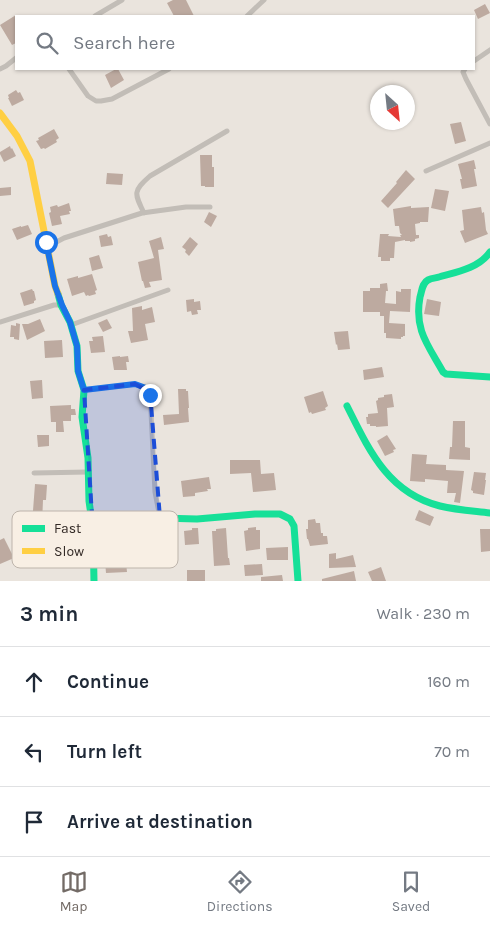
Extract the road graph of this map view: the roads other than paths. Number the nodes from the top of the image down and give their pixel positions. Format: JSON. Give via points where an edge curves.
{"nodes":[{"id":1,"x":122,"y":0,"type":"edge"},
{"id":2,"x":264,"y":0,"type":"edge"},
{"id":3,"x":98,"y":15,"type":"edge"},
{"id":4,"x":249,"y":15,"type":"edge"},
{"id":5,"x":490,"y":50,"type":"edge"},
{"id":6,"x":15,"y":59,"type":"edge"},
{"id":7,"x":475,"y":60,"type":"edge"},
{"id":8,"x":0,"y":69,"type":"edge"},
{"id":9,"x":70,"y":70,"type":"edge"},
{"id":10,"x":167,"y":70,"type":"edge"},
{"id":11,"x":464,"y":70,"type":"edge"},
{"id":12,"x":1,"y":116,"type":"edge"},
{"id":13,"x":490,"y":124,"type":"edge"},
{"id":14,"x":227,"y":131,"type":"dead end"},
{"id":15,"x":490,"y":143,"type":"edge"},
{"id":16,"x":426,"y":171,"type":"dead end"},
{"id":17,"x":210,"y":207,"type":"dead end"},
{"id":18,"x":144,"y":213,"type":"junction"},
{"id":19,"x":47,"y":247,"type":"junction"},
{"id":20,"x":490,"y":252,"type":"edge"},
{"id":21,"x":168,"y":290,"type":"dead end"},
{"id":22,"x":62,"y":305,"type":"junction"},
{"id":23,"x":0,"y":322,"type":"edge"},
{"id":24,"x":71,"y":325,"type":"junction"},
{"id":25,"x":490,"y":377,"type":"edge"},
{"id":26,"x":84,"y":390,"type":"junction"},
{"id":27,"x":347,"y":406,"type":"dead end"},
{"id":28,"x":88,"y":472,"type":"junction"},
{"id":29,"x":34,"y":473,"type":"dead end"},
{"id":30,"x":90,"y":511,"type":"edge"},
{"id":31,"x":159,"y":511,"type":"edge"},
{"id":32,"x":490,"y":513,"type":"edge"},
{"id":33,"x":178,"y":518,"type":"edge"},
{"id":34,"x":94,"y":568,"type":"edge"},
{"id":35,"x":94,"y":581,"type":"edge"},
{"id":36,"x":298,"y":581,"type":"edge"}],
"edges":[{"from":1,"to":3,"type":"street"},
{"from":2,"to":4,"type":"street"},
{"from":5,"to":7,"type":"street"},
{"from":6,"to":8,"type":"street"},
{"from":9,"to":10,"type":"street","via":[[88,96],[96,101],[112,99]]},
{"from":11,"to":13,"type":"street"},
{"from":12,"to":19,"type":"street","via":[[17,136],[30,161]]},
{"from":14,"to":18,"type":"street","via":[[150,176],[139,186],[136,198]]},
{"from":15,"to":16,"type":"street"},
{"from":17,"to":18,"type":"street"},
{"from":18,"to":19,"type":"street","via":[[64,238]]},
{"from":19,"to":22,"type":"street"},
{"from":20,"to":25,"type":"street","via":[[471,267],[425,282],[418,310],[423,337],[443,372]]},
{"from":21,"to":24,"type":"street"},
{"from":22,"to":23,"type":"street"},
{"from":22,"to":24,"type":"street"},
{"from":24,"to":26,"type":"street"},
{"from":26,"to":28,"type":"street","via":[[82,417]]},
{"from":26,"to":31,"type":"street","via":[[135,384],[150,392]]},
{"from":27,"to":32,"type":"street","via":[[379,463],[400,487],[439,506]]},
{"from":28,"to":29,"type":"street"},
{"from":28,"to":30,"type":"street"},
{"from":33,"to":36,"type":"street","via":[[280,514],[294,526]]},
{"from":34,"to":35,"type":"street"}]}
